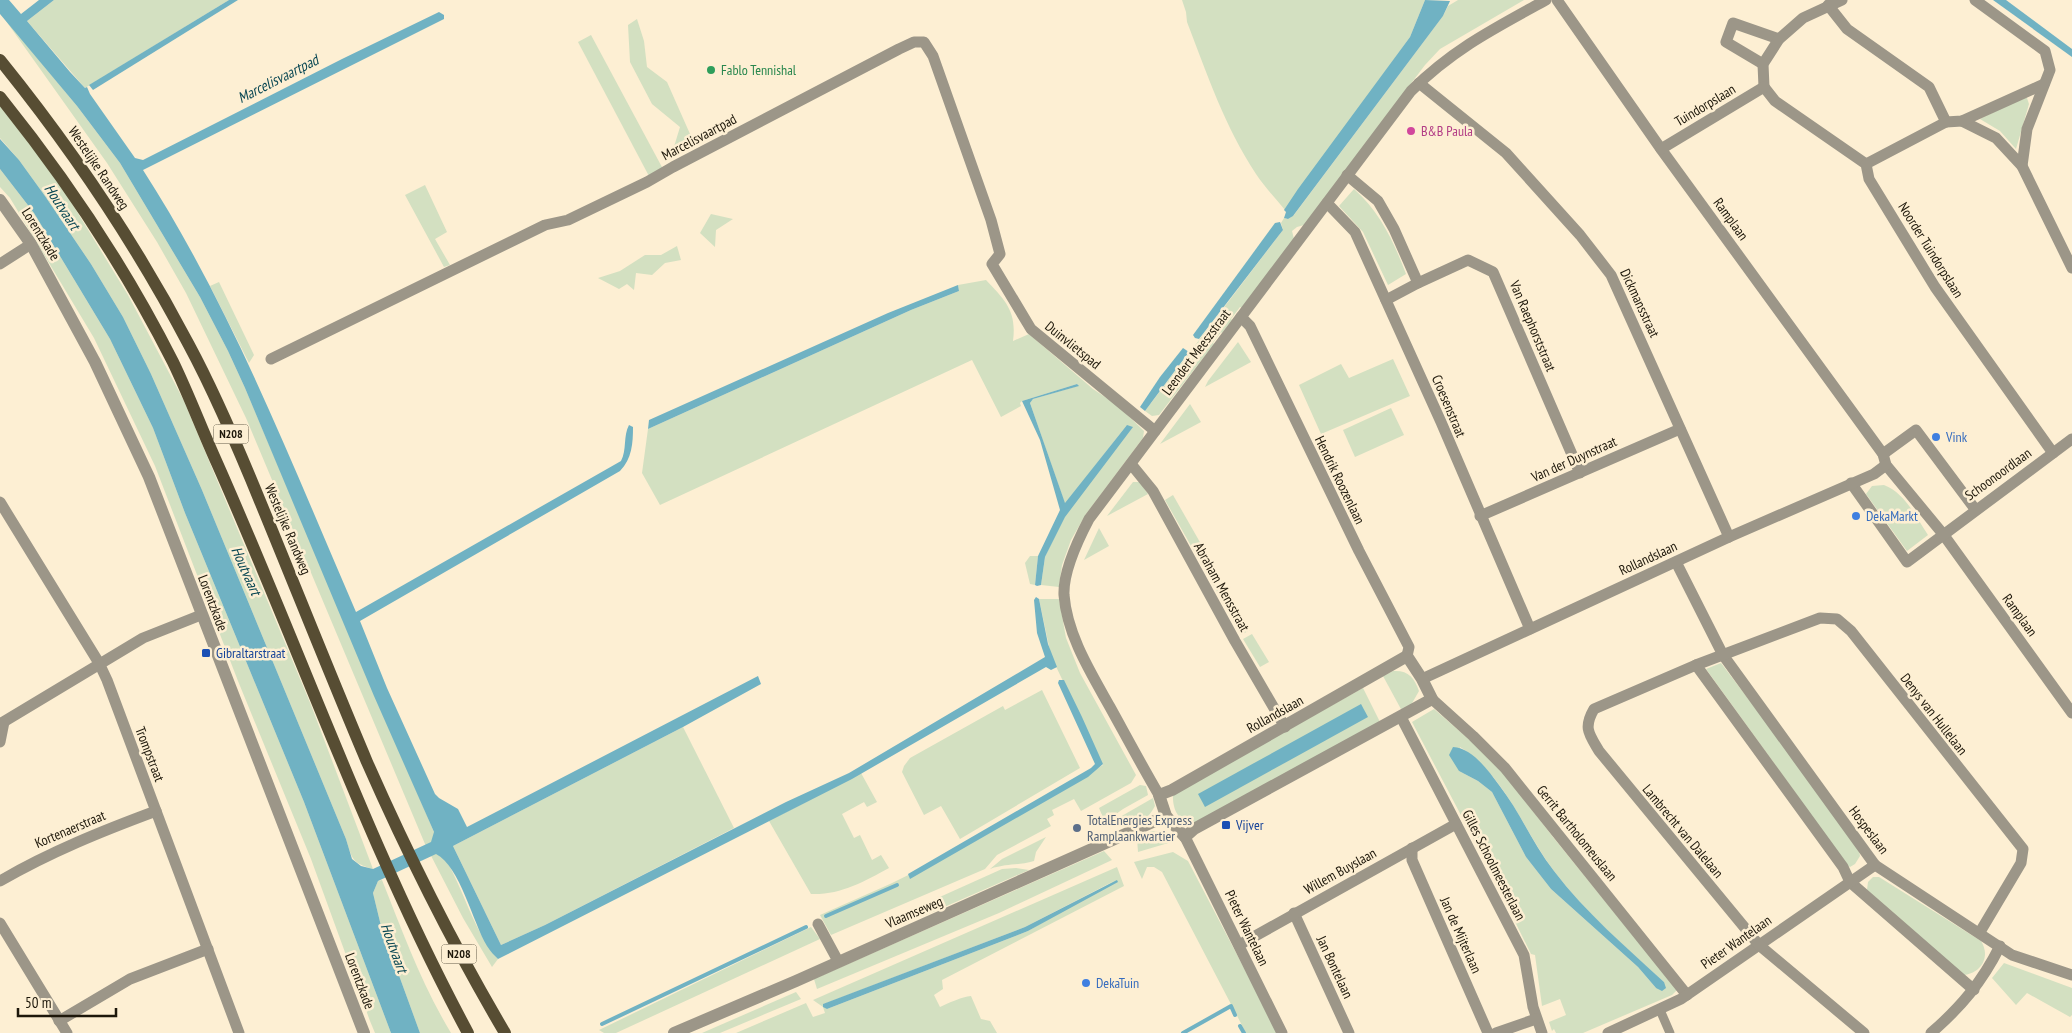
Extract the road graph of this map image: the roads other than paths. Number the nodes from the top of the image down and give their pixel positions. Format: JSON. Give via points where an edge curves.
{"nodes":[{"id":1,"x":1546,"y":0,"type":"edge"},
{"id":2,"x":1557,"y":0,"type":"edge"},
{"id":3,"x":1842,"y":0,"type":"edge"},
{"id":4,"x":1975,"y":0,"type":"edge"},
{"id":5,"x":1828,"y":5,"type":"junction"},
{"id":6,"x":1779,"y":39,"type":"junction"},
{"id":7,"x":0,"y":60,"type":"edge"},
{"id":8,"x":1763,"y":64,"type":"junction"},
{"id":9,"x":1420,"y":83,"type":"junction"},
{"id":10,"x":2044,"y":84,"type":"junction"},
{"id":11,"x":1764,"y":87,"type":"junction"},
{"id":12,"x":0,"y":97,"type":"edge"},
{"id":13,"x":1962,"y":121,"type":"junction"},
{"id":14,"x":1946,"y":122,"type":"junction"},
{"id":15,"x":1662,"y":149,"type":"junction"},
{"id":16,"x":1866,"y":164,"type":"junction"},
{"id":17,"x":2022,"y":166,"type":"junction"},
{"id":18,"x":1348,"y":175,"type":"junction"},
{"id":19,"x":0,"y":200,"type":"edge"},
{"id":20,"x":1327,"y":203,"type":"junction"},
{"id":21,"x":32,"y":244,"type":"junction"},
{"id":22,"x":0,"y":264,"type":"edge"},
{"id":23,"x":992,"y":264,"type":"joint"},
{"id":24,"x":2072,"y":268,"type":"edge"},
{"id":25,"x":1418,"y":283,"type":"junction"},
{"id":26,"x":1386,"y":300,"type":"junction"},
{"id":27,"x":1241,"y":317,"type":"junction"},
{"id":28,"x":270,"y":359,"type":"dead end"},
{"id":29,"x":1680,"y":429,"type":"junction"},
{"id":30,"x":1155,"y":431,"type":"junction"},
{"id":31,"x":2072,"y":439,"type":"edge"},
{"id":32,"x":2053,"y":453,"type":"junction"},
{"id":33,"x":1885,"y":459,"type":"junction"},
{"id":34,"x":1131,"y":464,"type":"junction"},
{"id":35,"x":1580,"y":473,"type":"junction"},
{"id":36,"x":1851,"y":483,"type":"junction"},
{"id":37,"x":0,"y":502,"type":"edge"},
{"id":38,"x":1975,"y":509,"type":"junction"},
{"id":39,"x":1480,"y":516,"type":"junction"},
{"id":40,"x":1943,"y":534,"type":"junction"},
{"id":41,"x":1729,"y":537,"type":"junction"},
{"id":42,"x":1676,"y":562,"type":"junction"},
{"id":43,"x":201,"y":615,"type":"junction"},
{"id":44,"x":1530,"y":629,"type":"junction"},
{"id":45,"x":1723,"y":655,"type":"junction"},
{"id":46,"x":1407,"y":656,"type":"junction"},
{"id":47,"x":99,"y":663,"type":"junction"},
{"id":48,"x":1696,"y":665,"type":"junction"},
{"id":49,"x":1422,"y":679,"type":"junction"},
{"id":50,"x":1432,"y":699,"type":"junction"},
{"id":51,"x":2072,"y":713,"type":"edge"},
{"id":52,"x":1401,"y":717,"type":"junction"},
{"id":53,"x":2,"y":723,"type":"edge"},
{"id":54,"x":1285,"y":726,"type":"junction"},
{"id":55,"x":0,"y":742,"type":"edge"},
{"id":56,"x":1159,"y":795,"type":"junction"},
{"id":57,"x":156,"y":810,"type":"junction"},
{"id":58,"x":1166,"y":816,"type":"junction"},
{"id":59,"x":1456,"y":824,"type":"junction"},
{"id":60,"x":1185,"y":837,"type":"junction"},
{"id":61,"x":1412,"y":848,"type":"junction"},
{"id":62,"x":1876,"y":865,"type":"junction"},
{"id":63,"x":0,"y":881,"type":"edge"},
{"id":64,"x":1850,"y":882,"type":"junction"},
{"id":65,"x":1294,"y":913,"type":"junction"},
{"id":66,"x":0,"y":923,"type":"edge"},
{"id":67,"x":818,"y":924,"type":"dead end"},
{"id":68,"x":1980,"y":932,"type":"junction"},
{"id":69,"x":1239,"y":945,"type":"junction"},
{"id":70,"x":1759,"y":945,"type":"junction"},
{"id":71,"x":2000,"y":946,"type":"junction"},
{"id":72,"x":208,"y":949,"type":"junction"},
{"id":73,"x":838,"y":961,"type":"junction"},
{"id":74,"x":2072,"y":975,"type":"edge"},
{"id":75,"x":1974,"y":990,"type":"junction"},
{"id":76,"x":1687,"y":995,"type":"junction"},
{"id":77,"x":1660,"y":1010,"type":"junction"},
{"id":78,"x":1536,"y":1019,"type":"junction"},
{"id":79,"x":59,"y":1021,"type":"junction"},
{"id":80,"x":1613,"y":1032,"type":"edge"},
{"id":81,"x":67,"y":1033,"type":"edge"},
{"id":82,"x":239,"y":1033,"type":"edge"},
{"id":83,"x":364,"y":1033,"type":"edge"},
{"id":84,"x":468,"y":1033,"type":"edge"},
{"id":85,"x":505,"y":1033,"type":"edge"},
{"id":86,"x":674,"y":1033,"type":"edge"},
{"id":87,"x":1282,"y":1033,"type":"edge"},
{"id":88,"x":1349,"y":1033,"type":"edge"},
{"id":89,"x":1488,"y":1033,"type":"edge"},
{"id":90,"x":1496,"y":1033,"type":"edge"},
{"id":91,"x":1542,"y":1033,"type":"edge"},
{"id":92,"x":1670,"y":1033,"type":"edge"},
{"id":93,"x":1864,"y":1033,"type":"edge"},
{"id":94,"x":1931,"y":1033,"type":"edge"}],
"edges":[{"from":1,"to":9,"type":"street","name":"Leendert Meeszstraat","via":[[1481,35],[1438,65]]},
{"from":2,"to":15,"type":"street","name":"Ramplaan"},
{"from":3,"to":5,"type":"street"},
{"from":4,"to":10,"type":"street","via":[[2045,51],[2050,70]]},
{"from":5,"to":6,"type":"street","via":[[1803,18]]},
{"from":5,"to":14,"type":"street","via":[[1847,29],[1929,87]]},
{"from":6,"to":8,"type":"street"},
{"from":6,"to":8,"type":"street","via":[[1733,23],[1726,42]]},
{"from":7,"to":85,"type":"main road","name":"Westelijke Randweg","number":"N208","via":[[87,175],[141,258],[190,347],[241,456],[402,840],[461,958]]},
{"from":8,"to":11,"type":"street"},
{"from":9,"to":18,"type":"street","name":"Leendert Meeszstraat"},
{"from":9,"to":29,"type":"street","name":"Dickmansstraat","via":[[1506,153],[1580,235],[1611,275]]},
{"from":10,"to":13,"type":"street"},
{"from":10,"to":17,"type":"street","via":[[2026,129]]},
{"from":11,"to":15,"type":"street","name":"Tuindorpslaan"},
{"from":11,"to":16,"type":"street","via":[[1775,101]]},
{"from":12,"to":84,"type":"main road","number":"N208","via":[[42,149],[112,253],[172,362],[263,567],[433,969]]},
{"from":13,"to":14,"type":"street"},
{"from":13,"to":17,"type":"street","via":[[1996,138]]},
{"from":14,"to":16,"type":"street"},
{"from":15,"to":33,"type":"street","name":"Ramplaan"},
{"from":16,"to":32,"type":"street","name":"Noorder Tuindorpslaan","via":[[1869,179],[1935,287]]},
{"from":17,"to":24,"type":"street"},
{"from":18,"to":20,"type":"street","name":"Leendert Meeszstraat"},
{"from":18,"to":25,"type":"street","via":[[1378,201]]},
{"from":19,"to":21,"type":"street","name":"Lorentzkade"},
{"from":20,"to":26,"type":"street","name":"Croesenstraat","via":[[1355,232]]},
{"from":20,"to":27,"type":"street","name":"Leendert Meeszstraat"},
{"from":21,"to":22,"type":"street"},
{"from":21,"to":43,"type":"street","name":"Lorentzkade","via":[[149,477]]},
{"from":23,"to":28,"type":"street","name":"Marcelisvaartpad","via":[[1000,254],[968,154],[933,56],[924,42],[914,42],[647,182],[568,220],[545,224]]},
{"from":23,"to":30,"type":"street","name":"Duinvlietspad","via":[[1031,329]]},
{"from":25,"to":26,"type":"street","name":"Van Raephorststraat"},
{"from":25,"to":35,"type":"street","name":"Van Raephorststraat","via":[[1468,260],[1493,272]]},
{"from":26,"to":39,"type":"street","name":"Croesenstraat"},
{"from":27,"to":30,"type":"street","name":"Leendert Meeszstraat"},
{"from":27,"to":46,"type":"street","name":"Hendrik Roozenlaan","via":[[1250,326],[1409,647]]},
{"from":29,"to":35,"type":"street","name":"Van der Duynstraat"},
{"from":29,"to":41,"type":"street","name":"Dickmansstraat"},
{"from":30,"to":34,"type":"street","name":"Leendert Meeszstraat"},
{"from":31,"to":32,"type":"street","name":"Schoonoordlaan"},
{"from":32,"to":38,"type":"street","name":"Schoonoordlaan"},
{"from":33,"to":36,"type":"street","name":"Rollandslaan","via":[[1874,474]]},
{"from":33,"to":38,"type":"street","via":[[1916,430]]},
{"from":33,"to":40,"type":"street","name":"Ramplaan"},
{"from":34,"to":54,"type":"street","name":"Abraham Mensstraat","via":[[1154,493]]},
{"from":34,"to":56,"type":"street","name":"Leendert Meeszstraat","via":[[1089,519],[1075,550],[1064,593],[1073,635]]},
{"from":35,"to":39,"type":"street","name":"Van der Duynstraat"},
{"from":36,"to":40,"type":"street","via":[[1907,562]]},
{"from":36,"to":41,"type":"street","name":"Rollandslaan"},
{"from":37,"to":47,"type":"street","name":"Trompstraat"},
{"from":38,"to":40,"type":"street","name":"Schoonoordlaan"},
{"from":39,"to":44,"type":"street","name":"Croesenstraat"},
{"from":40,"to":51,"type":"street","name":"Ramplaan"},
{"from":41,"to":42,"type":"street","name":"Rollandslaan"},
{"from":42,"to":44,"type":"street","name":"Rollandslaan"},
{"from":42,"to":45,"type":"street","name":"Hospeslaan"},
{"from":43,"to":47,"type":"street","via":[[144,638]]},
{"from":43,"to":83,"type":"street","name":"Lorentzkade"},
{"from":44,"to":49,"type":"street","name":"Rollandslaan"},
{"from":45,"to":48,"type":"street"},
{"from":45,"to":62,"type":"street","name":"Hospeslaan"},
{"from":45,"to":68,"type":"street","name":"Denys van Hullelaan","via":[[1820,618],[1837,619],[1851,631],[2023,849],[2021,862]]},
{"from":46,"to":49,"type":"street"},
{"from":46,"to":54,"type":"street","name":"Rollandslaan"},
{"from":47,"to":53,"type":"street"},
{"from":47,"to":57,"type":"street","name":"Trompstraat"},
{"from":48,"to":64,"type":"street","via":[[1843,867]]},
{"from":48,"to":70,"type":"street","name":"Lambrecht van Dalelaan","via":[[1594,709],[1588,719],[1587,730],[1611,767]]},
{"from":49,"to":50,"type":"street"},
{"from":50,"to":52,"type":"street"},
{"from":50,"to":76,"type":"street","name":"Gerrit Bartholomeuslaan","via":[[1506,768]]},
{"from":52,"to":59,"type":"street","name":"Gilles Schoolmeesterlaan"},
{"from":52,"to":60,"type":"street","via":[[1194,829]]},
{"from":53,"to":55,"type":"street"},
{"from":54,"to":56,"type":"street","name":"Rollandslaan"},
{"from":56,"to":58,"type":"street"},
{"from":57,"to":63,"type":"street","name":"Kortenaerstraat","via":[[62,848]]},
{"from":57,"to":72,"type":"street","name":"Trompstraat"},
{"from":58,"to":60,"type":"street"},
{"from":58,"to":73,"type":"street","name":"Vlaamseweg"},
{"from":59,"to":61,"type":"street","name":"Willem Buyslaan"},
{"from":59,"to":78,"type":"street","name":"Gilles Schoolmeesterlaan","via":[[1524,955]]},
{"from":60,"to":69,"type":"street","name":"Pieter Wantelaan"},
{"from":61,"to":65,"type":"street","name":"Willem Buyslaan"},
{"from":61,"to":89,"type":"street","name":"Jan de Mijterlaan","via":[[1412,860]]},
{"from":62,"to":64,"type":"street","name":"Pieter Wantelaan"},
{"from":62,"to":68,"type":"street","name":"Hospeslaan"},
{"from":64,"to":70,"type":"street","name":"Pieter Wantelaan"},
{"from":64,"to":75,"type":"street"},
{"from":65,"to":69,"type":"street","name":"Willem Buyslaan"},
{"from":65,"to":88,"type":"street","name":"Jan Bontelaan"},
{"from":66,"to":79,"type":"street"},
{"from":67,"to":73,"type":"street"},
{"from":68,"to":71,"type":"street","name":"Hospeslaan"},
{"from":69,"to":87,"type":"street","name":"Pieter Wantelaan"},
{"from":70,"to":76,"type":"street","name":"Pieter Wantelaan"},
{"from":70,"to":93,"type":"street","name":"Lambrecht van Dalelaan"},
{"from":71,"to":74,"type":"street","name":"Hospeslaan","via":[[2012,955]]},
{"from":71,"to":75,"type":"street"},
{"from":72,"to":79,"type":"street","via":[[130,979]]},
{"from":72,"to":82,"type":"street","name":"Trompstraat"},
{"from":73,"to":86,"type":"street","name":"Vlaamseweg"},
{"from":75,"to":94,"type":"street"},
{"from":76,"to":77,"type":"street","name":"Pieter Wantelaan"},
{"from":77,"to":80,"type":"street","name":"Pieter Wantelaan"},
{"from":77,"to":92,"type":"street"},
{"from":78,"to":90,"type":"street"},
{"from":78,"to":91,"type":"street","name":"Gilles Schoolmeesterlaan"},
{"from":79,"to":81,"type":"street"}]}
